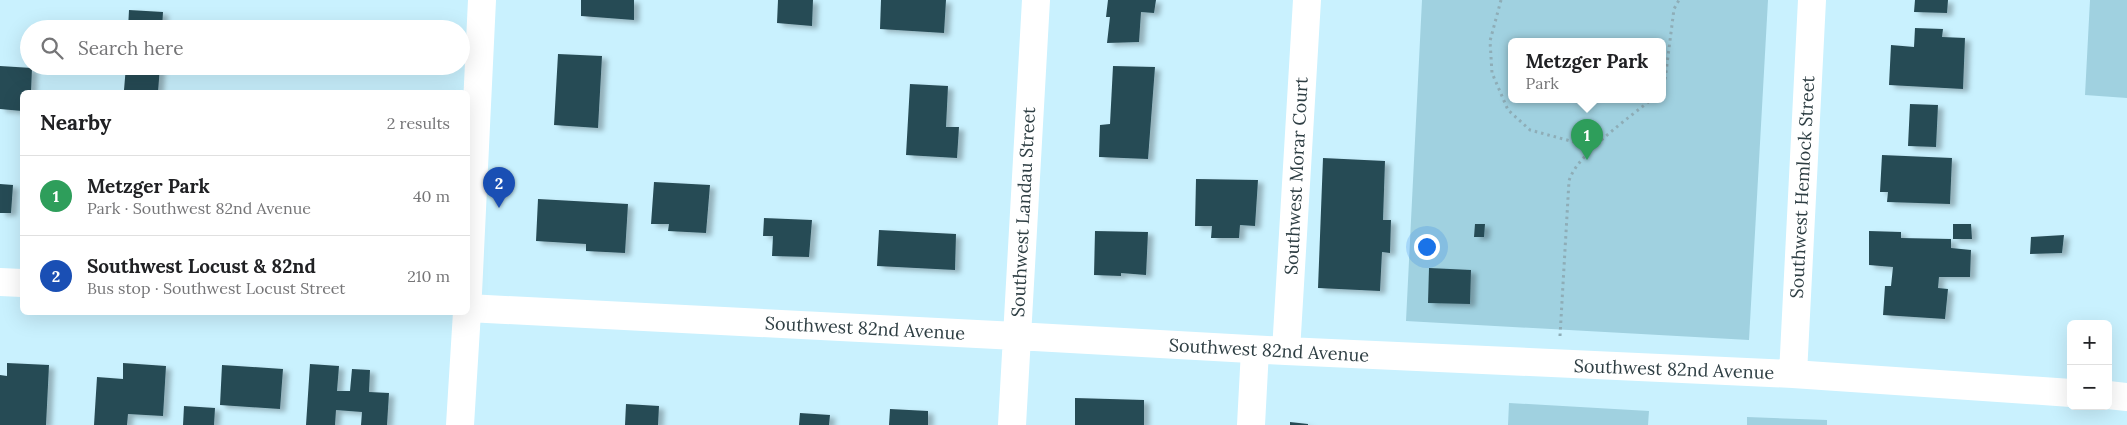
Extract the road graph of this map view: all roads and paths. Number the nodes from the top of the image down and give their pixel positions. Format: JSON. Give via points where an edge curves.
{"nodes":[{"id":1,"x":482,"y":0,"type":"edge"},
{"id":2,"x":1036,"y":0,"type":"edge"},
{"id":3,"x":1307,"y":0,"type":"edge"},
{"id":4,"x":1501,"y":0,"type":"edge"},
{"id":5,"x":1679,"y":0,"type":"edge"},
{"id":6,"x":1812,"y":0,"type":"edge"},
{"id":7,"x":1666,"y":72,"type":"edge"},
{"id":8,"x":1647,"y":103,"type":"edge"},
{"id":9,"x":1589,"y":146,"type":"dead end"},
{"id":10,"x":470,"y":251,"type":"edge"},
{"id":11,"x":0,"y":282,"type":"edge"},
{"id":12,"x":20,"y":283,"type":"edge"},
{"id":13,"x":470,"y":308,"type":"edge"},
{"id":14,"x":466,"y":315,"type":"edge"},
{"id":15,"x":1016,"y":336,"type":"junction"},
{"id":16,"x":1255,"y":350,"type":"junction"},
{"id":17,"x":1286,"y":352,"type":"junction"},
{"id":18,"x":1559,"y":364,"type":"junction"},
{"id":19,"x":1794,"y":374,"type":"junction"},
{"id":20,"x":2067,"y":393,"type":"edge"},
{"id":21,"x":2112,"y":395,"type":"edge"},
{"id":22,"x":2127,"y":396,"type":"edge"},
{"id":23,"x":460,"y":425,"type":"edge"},
{"id":24,"x":1012,"y":425,"type":"edge"},
{"id":25,"x":1251,"y":425,"type":"edge"}],
"edges":[{"from":1,"to":10,"type":"street"},
{"from":2,"to":15,"type":"street","name":"Southwest Landau Street"},
{"from":3,"to":17,"type":"street","name":"Southwest Morar Court"},
{"from":4,"to":9,"type":"path","via":[[1490,41],[1492,73],[1508,110],[1530,130]]},
{"from":5,"to":7,"type":"path","via":[[1674,9]]},
{"from":6,"to":19,"type":"street","name":"Southwest Hemlock Street"},
{"from":8,"to":18,"type":"path","via":[[1589,152],[1572,171],[1568,190]]},
{"from":11,"to":12,"type":"street"},
{"from":13,"to":15,"type":"street","name":"Southwest 82nd Avenue"},
{"from":14,"to":23,"type":"street"},
{"from":15,"to":16,"type":"street","name":"Southwest 82nd Avenue"},
{"from":15,"to":24,"type":"street","name":"Southwest Landau Street"},
{"from":16,"to":17,"type":"street","name":"Southwest 82nd Avenue"},
{"from":16,"to":25,"type":"street"},
{"from":17,"to":18,"type":"street","name":"Southwest 82nd Avenue"},
{"from":18,"to":19,"type":"street","name":"Southwest 82nd Avenue"},
{"from":19,"to":20,"type":"street","name":"Southwest 82nd Avenue"},
{"from":21,"to":22,"type":"street"}]}
